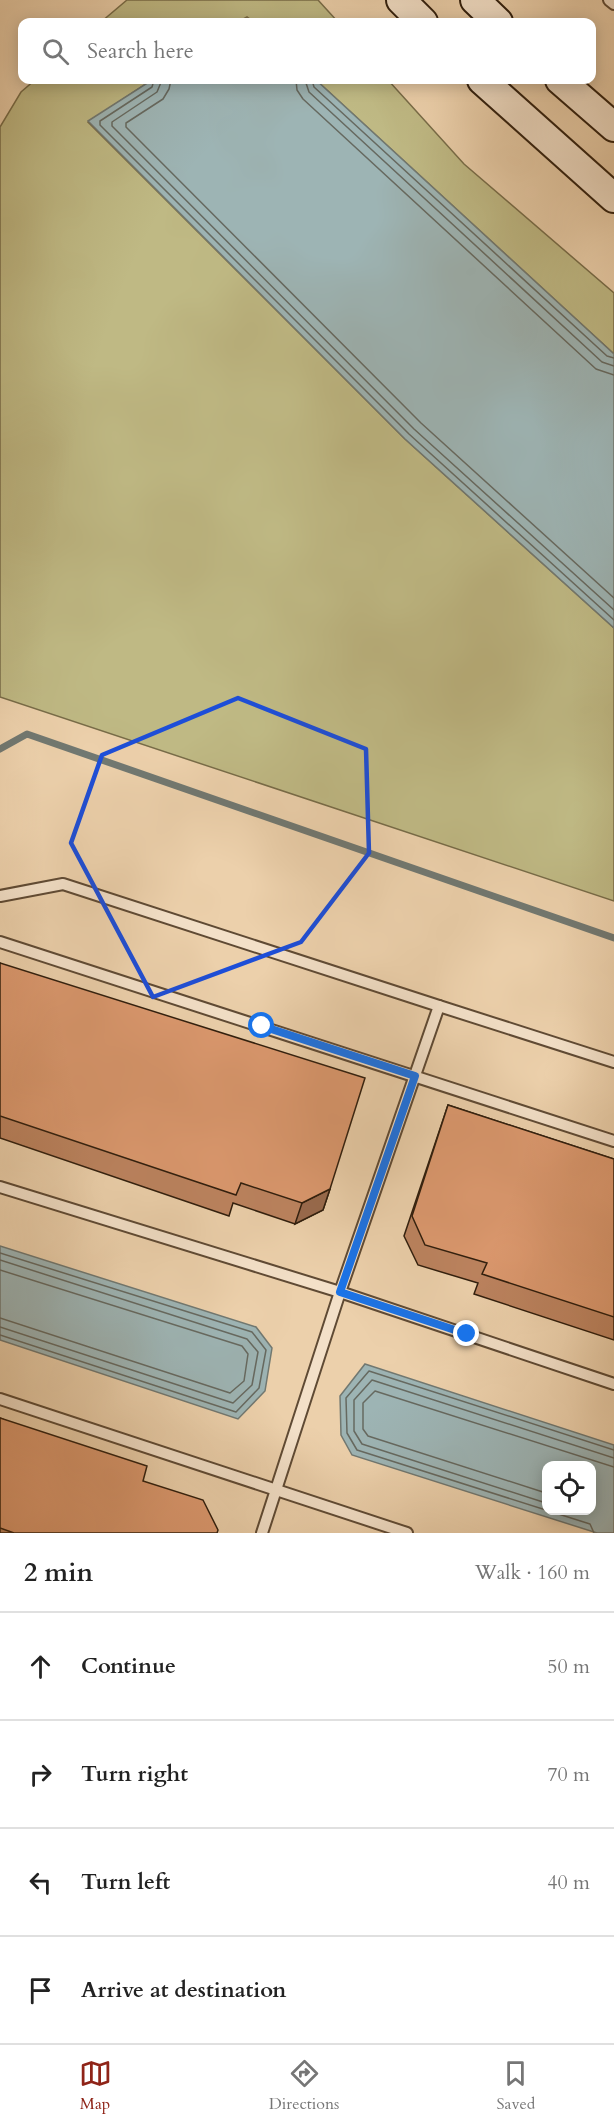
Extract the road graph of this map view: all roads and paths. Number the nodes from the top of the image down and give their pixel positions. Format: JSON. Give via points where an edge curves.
{"nodes":[{"id":1,"x":401,"y":0,"type":"edge"},
{"id":2,"x":475,"y":0,"type":"edge"},
{"id":3,"x":609,"y":0,"type":"edge"},
{"id":4,"x":614,"y":4,"type":"edge"},
{"id":5,"x":419,"y":18,"type":"edge"},
{"id":6,"x":494,"y":18,"type":"edge"},
{"id":7,"x":486,"y":84,"type":"edge"},
{"id":8,"x":565,"y":84,"type":"edge"},
{"id":9,"x":614,"y":127,"type":"edge"},
{"id":10,"x":614,"y":198,"type":"edge"},
{"id":11,"x":0,"y":896,"type":"edge"},
{"id":12,"x":0,"y":942,"type":"edge"},
{"id":13,"x":439,"y":1006,"type":"junction"},
{"id":14,"x":614,"y":1062,"type":"edge"},
{"id":15,"x":415,"y":1076,"type":"junction"},
{"id":16,"x":614,"y":1141,"type":"edge"},
{"id":17,"x":0,"y":1187,"type":"edge"},
{"id":18,"x":340,"y":1292,"type":"junction"},
{"id":19,"x":614,"y":1384,"type":"edge"},
{"id":20,"x":0,"y":1399,"type":"edge"},
{"id":21,"x":276,"y":1490,"type":"junction"},
{"id":22,"x":262,"y":1533,"type":"edge"},
{"id":23,"x":407,"y":1533,"type":"edge"}],
"edges":[{"from":1,"to":5,"type":"main road"},
{"from":2,"to":6,"type":"main road"},
{"from":3,"to":4,"type":"lane"},
{"from":7,"to":10,"type":"main road"},
{"from":8,"to":9,"type":"main road"},
{"from":11,"to":13,"type":"lane","via":[[63,884]]},
{"from":12,"to":15,"type":"lane"},
{"from":13,"to":14,"type":"lane"},
{"from":13,"to":15,"type":"lane"},
{"from":15,"to":16,"type":"lane"},
{"from":15,"to":18,"type":"lane"},
{"from":17,"to":18,"type":"lane"},
{"from":18,"to":19,"type":"lane"},
{"from":18,"to":21,"type":"lane"},
{"from":20,"to":21,"type":"lane"},
{"from":21,"to":22,"type":"lane"},
{"from":21,"to":23,"type":"lane"}]}
